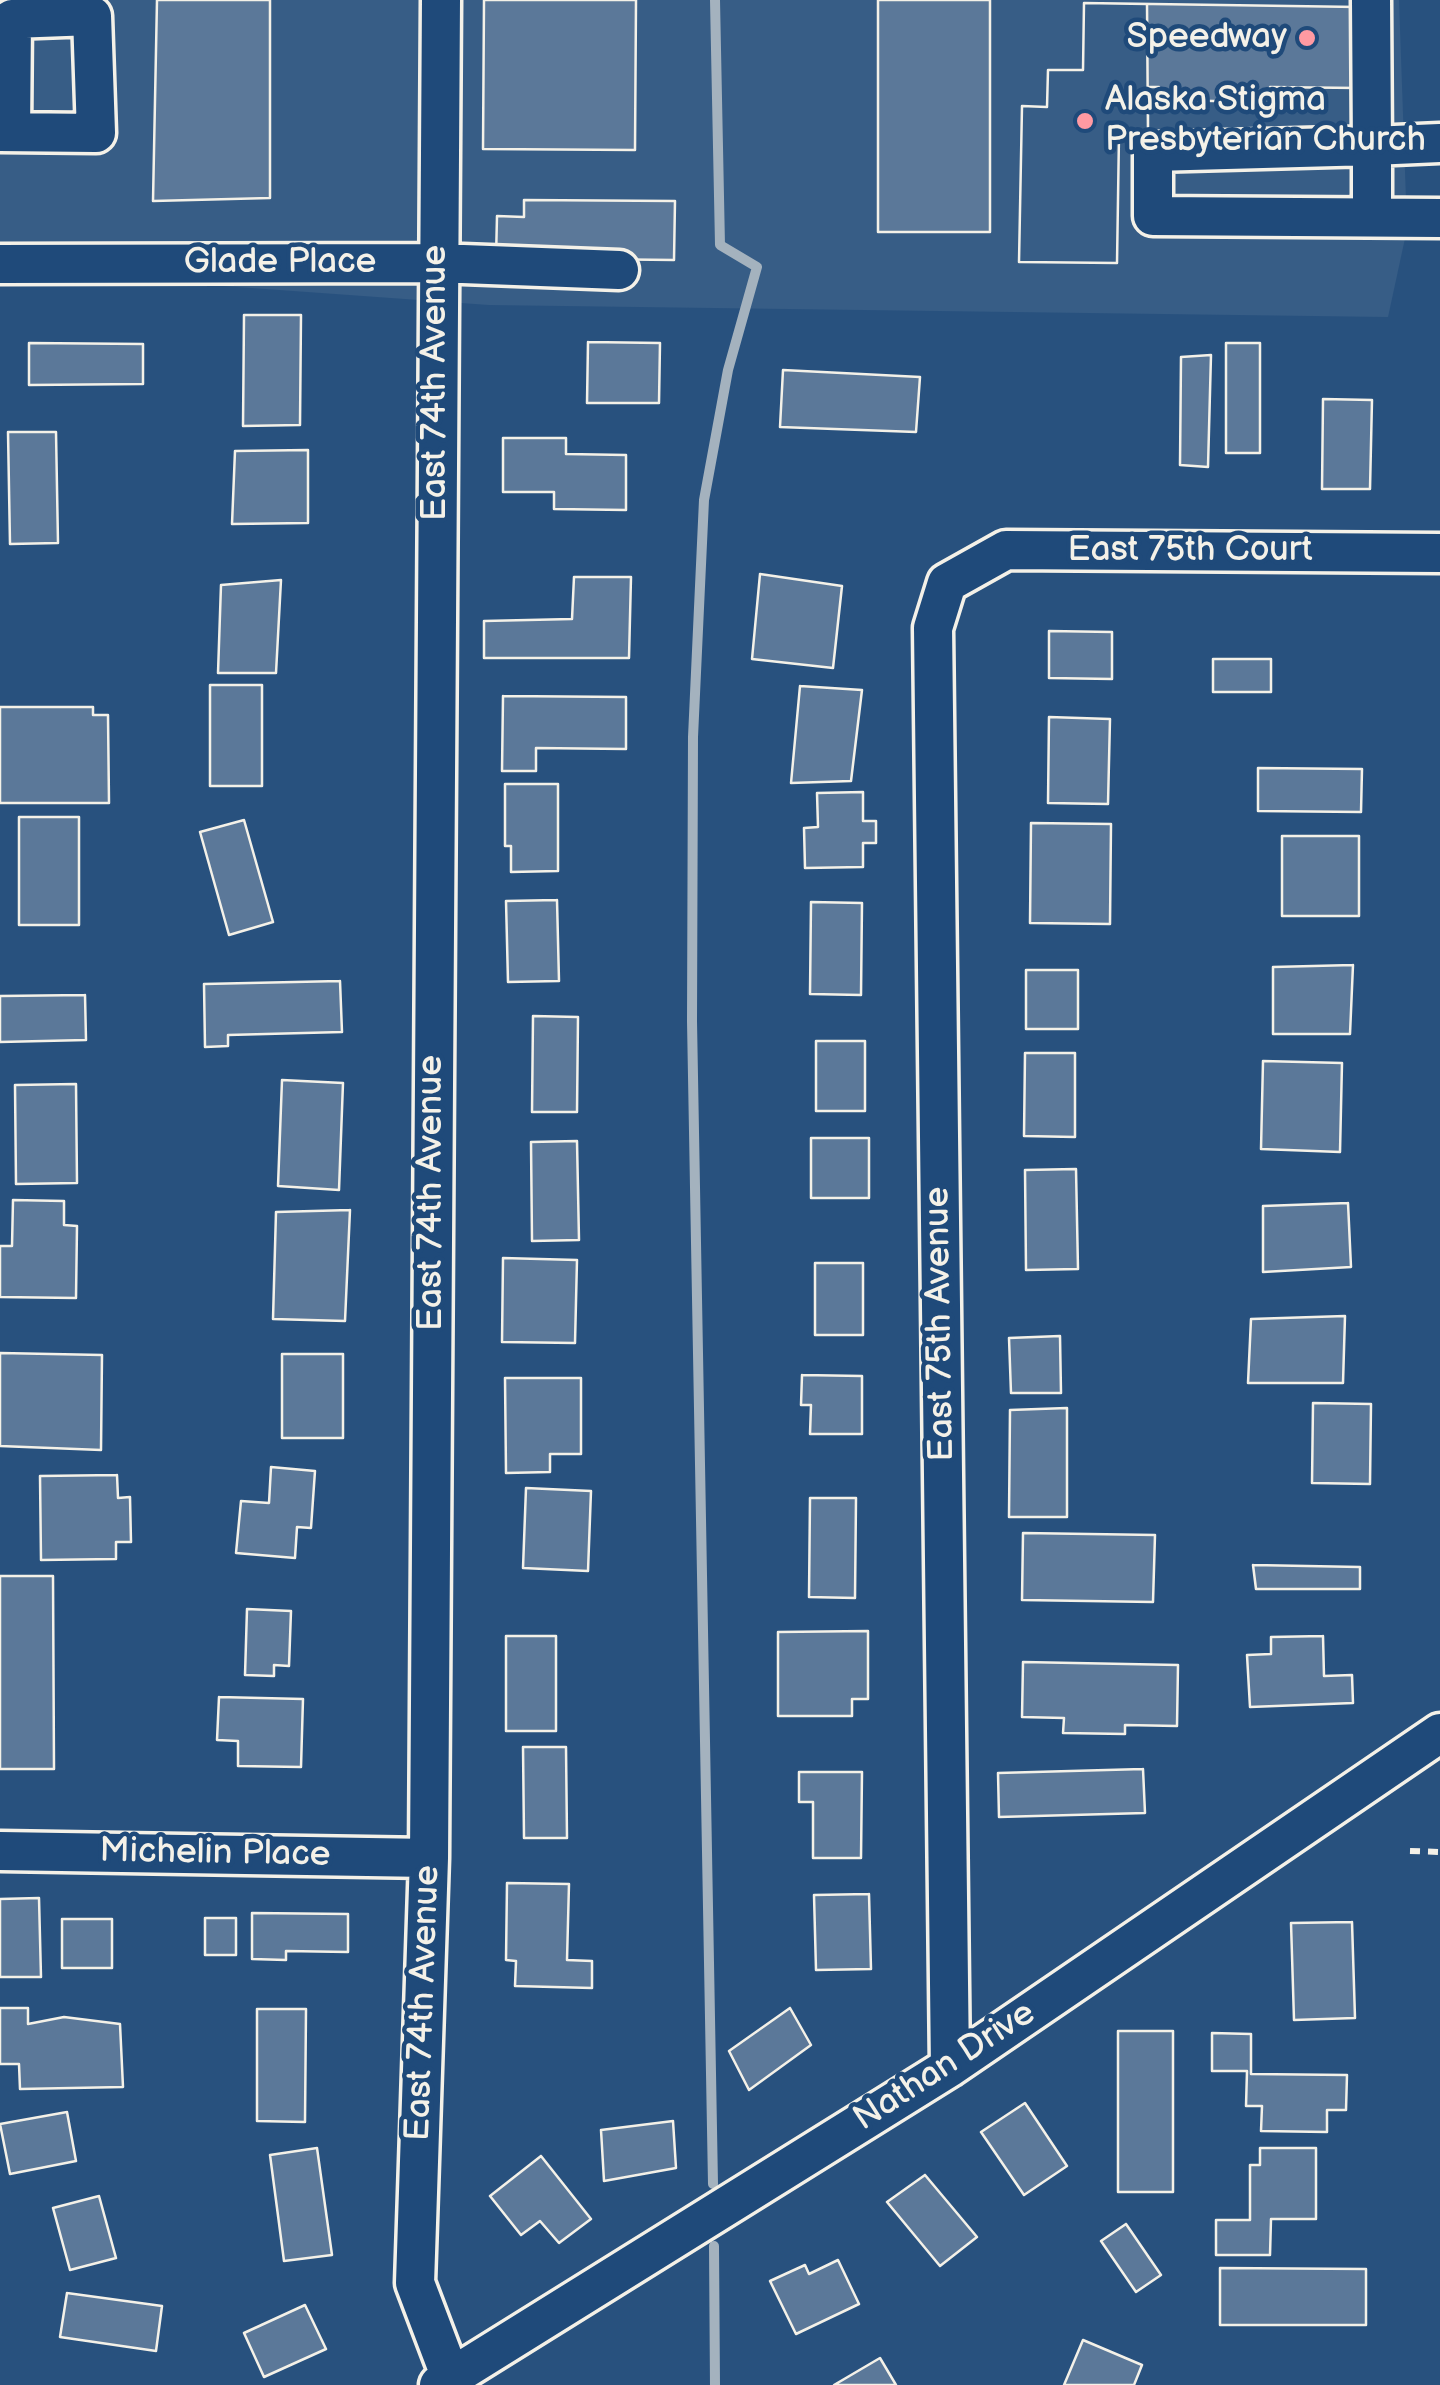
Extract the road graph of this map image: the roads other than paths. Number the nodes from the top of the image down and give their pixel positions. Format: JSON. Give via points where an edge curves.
{"nodes":[{"id":1,"x":441,"y":0,"type":"edge"},
{"id":2,"x":1371,"y":0,"type":"edge"},
{"id":3,"x":1440,"y":142,"type":"edge"},
{"id":4,"x":1372,"y":146,"type":"junction"},
{"id":5,"x":1372,"y":217,"type":"junction"},
{"id":6,"x":1440,"y":218,"type":"edge"},
{"id":7,"x":437,"y":263,"type":"junction"},
{"id":8,"x":0,"y":264,"type":"edge"},
{"id":9,"x":620,"y":270,"type":"dead end"},
{"id":10,"x":1440,"y":553,"type":"edge"},
{"id":11,"x":948,"y":583,"type":"joint"},
{"id":12,"x":1440,"y":1733,"type":"edge"},
{"id":13,"x":0,"y":1851,"type":"edge"},
{"id":14,"x":429,"y":1858,"type":"junction"},
{"id":15,"x":950,"y":2067,"type":"junction"},
{"id":16,"x":445,"y":2382,"type":"edge"}],
"edges":[{"from":1,"to":7,"type":"street","name":"East 74th Avenue"},
{"from":2,"to":4,"type":"street"},
{"from":3,"to":4,"type":"street"},
{"from":4,"to":5,"type":"street"},
{"from":4,"to":5,"type":"street","via":[[1153,152],[1154,216]]},
{"from":5,"to":6,"type":"street"},
{"from":7,"to":8,"type":"street","name":"Glade Place"},
{"from":7,"to":9,"type":"street","name":"Glade Place"},
{"from":7,"to":14,"type":"street","name":"East 74th Avenue"},
{"from":10,"to":11,"type":"street","name":"East 75th Court","via":[[1006,550]]},
{"from":11,"to":15,"type":"street","name":"East 75th Avenue","via":[[933,628]]},
{"from":12,"to":15,"type":"street","name":"Nathan Drive"},
{"from":13,"to":14,"type":"street","name":"Michelin Place"},
{"from":14,"to":16,"type":"street","name":"East 74th Avenue","via":[[415,2283]]},
{"from":15,"to":16,"type":"street","name":"Nathan Drive"}]}
